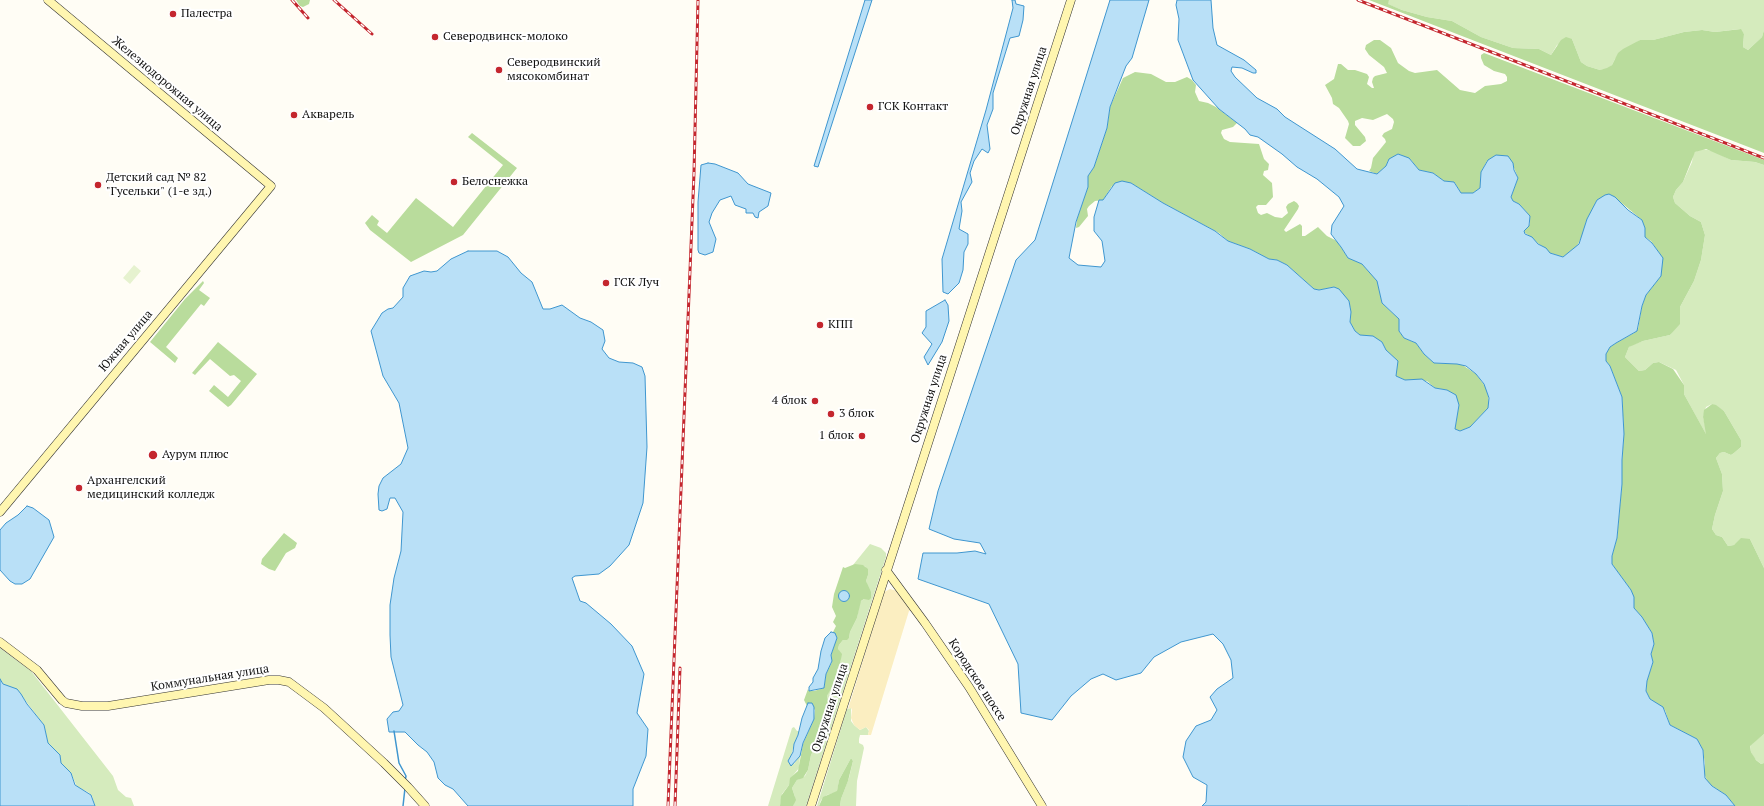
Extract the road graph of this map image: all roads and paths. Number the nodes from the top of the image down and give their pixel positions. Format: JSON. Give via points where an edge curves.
{"nodes":[{"id":1,"x":48,"y":0,"type":"edge"},
{"id":2,"x":1071,"y":0,"type":"edge"},
{"id":3,"x":271,"y":186,"type":"joint"},
{"id":4,"x":0,"y":512,"type":"edge"},
{"id":5,"x":886,"y":570,"type":"junction"},
{"id":6,"x":0,"y":642,"type":"edge"},
{"id":7,"x":424,"y":806,"type":"edge"},
{"id":8,"x":811,"y":806,"type":"edge"},
{"id":9,"x":1042,"y":806,"type":"edge"}],
"edges":[{"from":1,"to":3,"type":"main road","name":"Железнодорожная улица"},
{"from":2,"to":5,"type":"main road","name":"Окружная улица"},
{"from":3,"to":4,"type":"main road","name":"Южная улица"},
{"from":5,"to":8,"type":"main road","name":"Окружная улица"},
{"from":5,"to":9,"type":"main road","name":"Кородское шоссе","via":[[968,687]]},
{"from":6,"to":7,"type":"main road","name":"Коммунальная улица","via":[[38,670],[62,700],[82,706],[108,706],[269,680],[289,682],[324,708],[398,777]]}]}
